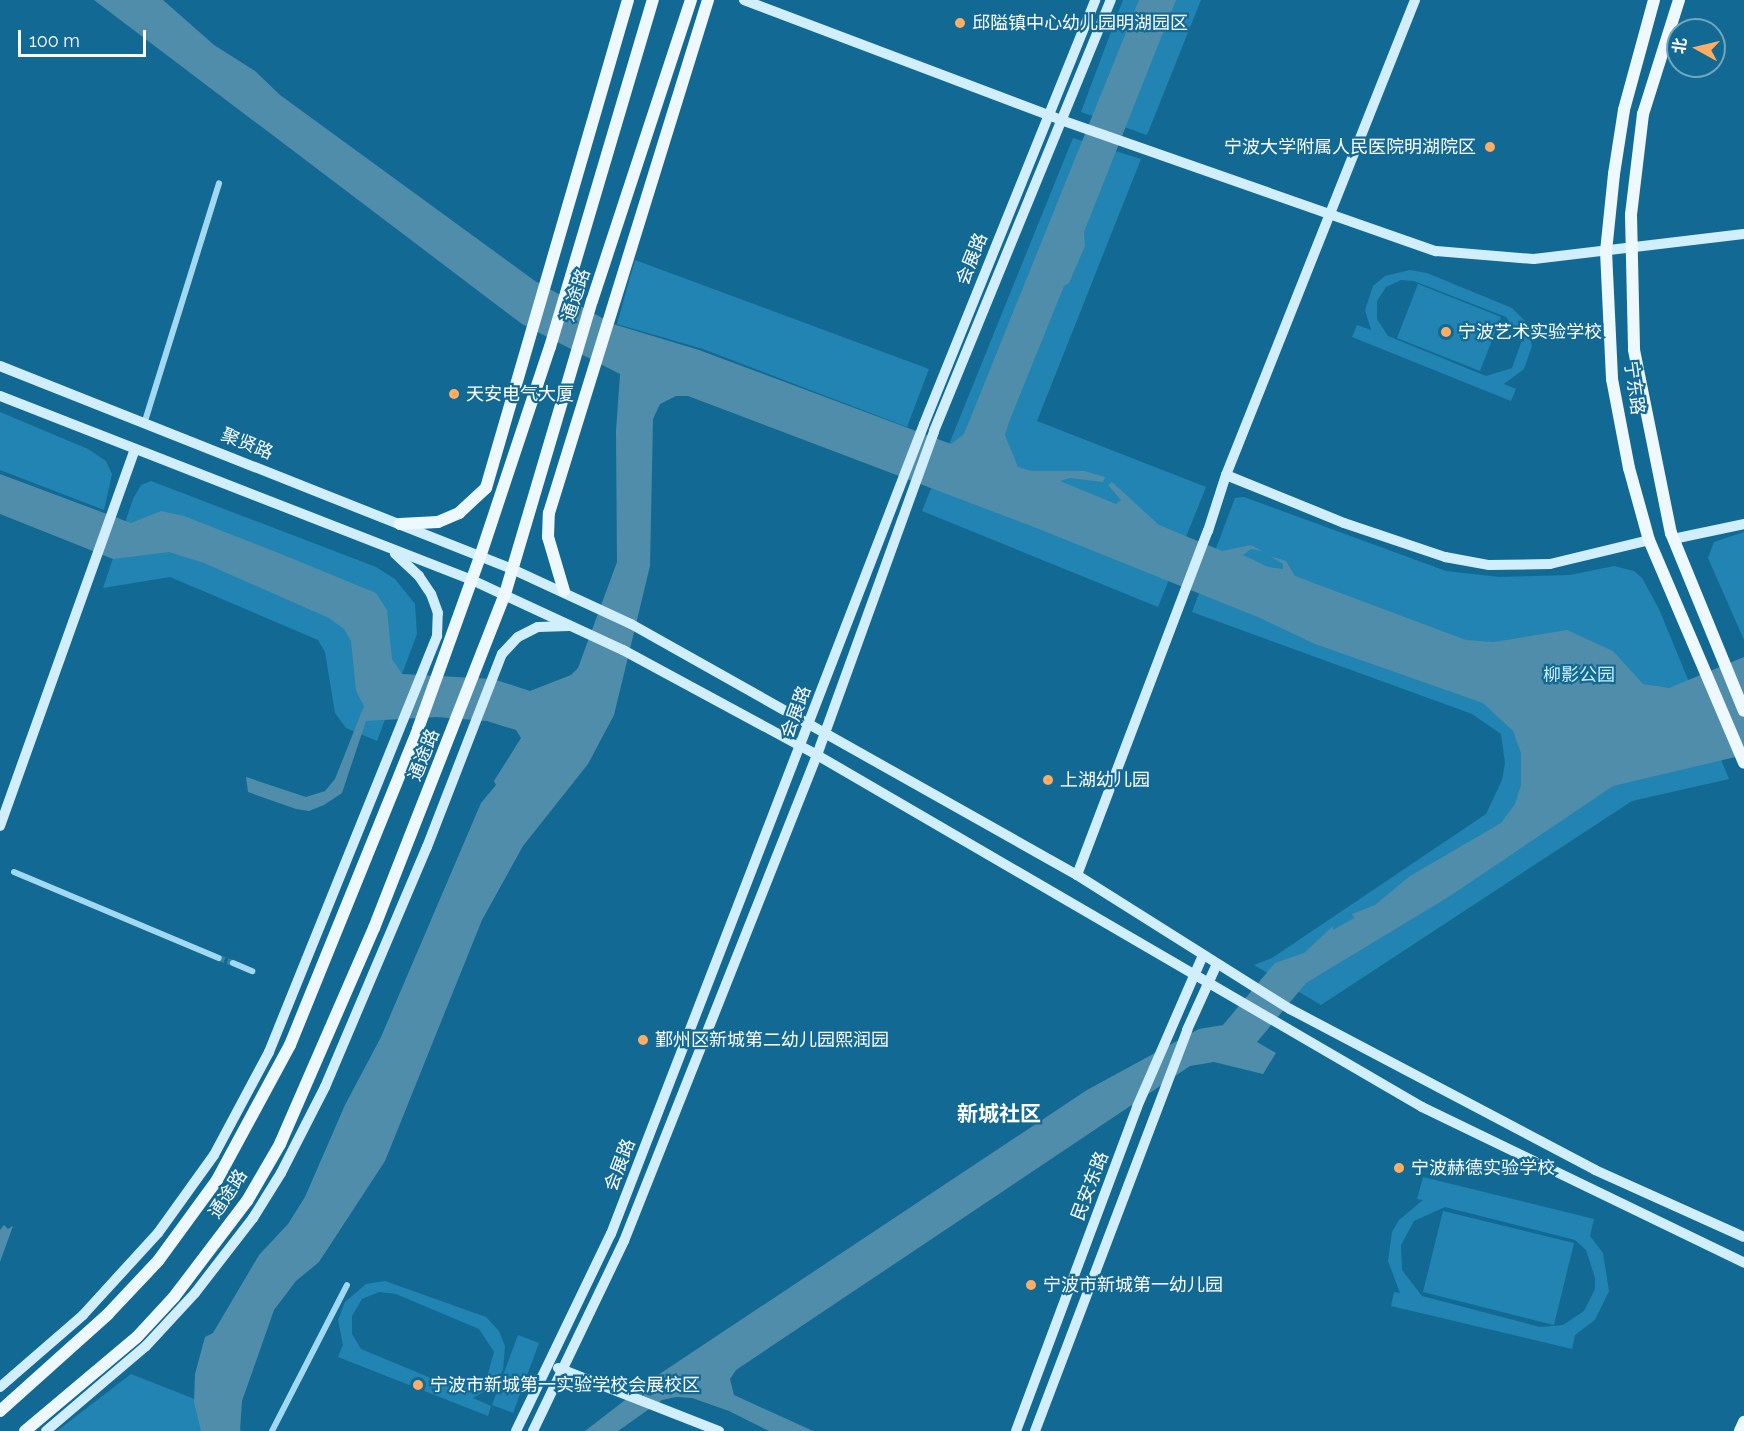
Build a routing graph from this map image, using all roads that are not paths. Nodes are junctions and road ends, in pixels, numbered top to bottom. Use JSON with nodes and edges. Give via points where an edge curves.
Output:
{"nodes":[{"id":1,"x":628,"y":0,"type":"edge"},
{"id":2,"x":653,"y":0,"type":"edge"},
{"id":3,"x":691,"y":0,"type":"edge"},
{"id":4,"x":708,"y":0,"type":"edge"},
{"id":5,"x":744,"y":0,"type":"edge"},
{"id":6,"x":1095,"y":0,"type":"edge"},
{"id":7,"x":1111,"y":0,"type":"edge"},
{"id":8,"x":1415,"y":0,"type":"edge"},
{"id":9,"x":1654,"y":0,"type":"edge"},
{"id":10,"x":1679,"y":0,"type":"edge"},
{"id":11,"x":1048,"y":115,"type":"junction"},
{"id":12,"x":1061,"y":120,"type":"junction"},
{"id":13,"x":219,"y":183,"type":"dead end"},
{"id":14,"x":1330,"y":215,"type":"junction"},
{"id":15,"x":1744,"y":234,"type":"edge"},
{"id":16,"x":1631,"y":248,"type":"junction"},
{"id":17,"x":1606,"y":251,"type":"junction"},
{"id":18,"x":0,"y":366,"type":"edge"},
{"id":19,"x":0,"y":396,"type":"edge"},
{"id":20,"x":145,"y":421,"type":"junction"},
{"id":21,"x":134,"y":451,"type":"junction"},
{"id":22,"x":1226,"y":475,"type":"junction"},
{"id":23,"x":400,"y":524,"type":"junction"},
{"id":24,"x":1744,"y":524,"type":"edge"},
{"id":25,"x":1674,"y":539,"type":"junction"},
{"id":26,"x":1650,"y":540,"type":"junction"},
{"id":27,"x":384,"y":547,"type":"junction"},
{"id":28,"x":480,"y":557,"type":"junction"},
{"id":29,"x":512,"y":569,"type":"junction"},
{"id":30,"x":472,"y":580,"type":"junction"},
{"id":31,"x":564,"y":591,"type":"junction"},
{"id":32,"x":505,"y":594,"type":"junction"},
{"id":33,"x":573,"y":626,"type":"junction"},
{"id":34,"x":1744,"y":711,"type":"edge"},
{"id":35,"x":809,"y":721,"type":"junction"},
{"id":36,"x":823,"y":729,"type":"junction"},
{"id":37,"x":801,"y":747,"type":"junction"},
{"id":38,"x":817,"y":755,"type":"junction"},
{"id":39,"x":1744,"y":763,"type":"edge"},
{"id":40,"x":0,"y":825,"type":"edge"},
{"id":41,"x":14,"y":872,"type":"dead end"},
{"id":42,"x":1077,"y":875,"type":"junction"},
{"id":43,"x":1203,"y":955,"type":"junction"},
{"id":44,"x":219,"y":958,"type":"tunnel mouth"},
{"id":45,"x":233,"y":963,"type":"tunnel mouth"},
{"id":46,"x":1217,"y":964,"type":"junction"},
{"id":47,"x":252,"y":971,"type":"dead end"},
{"id":48,"x":1192,"y":975,"type":"junction"},
{"id":49,"x":1206,"y":984,"type":"junction"},
{"id":50,"x":1744,"y":1237,"type":"edge"},
{"id":51,"x":1744,"y":1263,"type":"edge"},
{"id":52,"x":347,"y":1285,"type":"dead end"},
{"id":53,"x":550,"y":1365,"type":"junction"},
{"id":54,"x":564,"y":1371,"type":"junction"},
{"id":55,"x":0,"y":1387,"type":"edge"},
{"id":56,"x":0,"y":1411,"type":"edge"},
{"id":57,"x":1744,"y":1422,"type":"edge"},
{"id":58,"x":25,"y":1431,"type":"edge"},
{"id":59,"x":46,"y":1431,"type":"edge"},
{"id":60,"x":272,"y":1431,"type":"edge"},
{"id":61,"x":516,"y":1431,"type":"edge"},
{"id":62,"x":533,"y":1431,"type":"edge"},
{"id":63,"x":718,"y":1431,"type":"edge"},
{"id":64,"x":1016,"y":1431,"type":"edge"},
{"id":65,"x":1035,"y":1431,"type":"edge"},
{"id":66,"x":1740,"y":1431,"type":"edge"}],
"edges":[{"from":1,"to":23,"type":"main road","via":[[486,488],[476,500],[449,517]]},
{"from":2,"to":28,"type":"main road","name":"通途路","via":[[550,347]]},
{"from":3,"to":29,"type":"main road","name":"通途路","via":[[592,301]]},
{"from":4,"to":31,"type":"main road","via":[[549,513],[548,537]]},
{"from":5,"to":11,"type":"main road"},
{"from":6,"to":11,"type":"main road","name":"会展路"},
{"from":7,"to":12,"type":"main road","name":"会展路"},
{"from":8,"to":14,"type":"main road"},
{"from":9,"to":17,"type":"main road","name":"宁东路","via":[[1624,110]]},
{"from":10,"to":16,"type":"main road","name":"宁东路","via":[[1643,114]]},
{"from":11,"to":12,"type":"main road"},
{"from":11,"to":35,"type":"main road","name":"会展路"},
{"from":12,"to":14,"type":"main road"},
{"from":12,"to":36,"type":"main road","name":"会展路","via":[[934,431]]},
{"from":13,"to":20,"type":"street"},
{"from":14,"to":17,"type":"main road","via":[[1436,251],[1534,260]]},
{"from":14,"to":22,"type":"main road"},
{"from":15,"to":16,"type":"main road"},
{"from":16,"to":17,"type":"main road"},
{"from":16,"to":25,"type":"main road","name":"宁东路","via":[[1634,350],[1650,442]]},
{"from":17,"to":26,"type":"main road","name":"宁东路","via":[[1612,379],[1629,468]]},
{"from":18,"to":20,"type":"main road","name":"聚贤路"},
{"from":19,"to":21,"type":"main road"},
{"from":20,"to":23,"type":"main road","name":"聚贤路"},
{"from":21,"to":27,"type":"main road"},
{"from":21,"to":40,"type":"main road"},
{"from":22,"to":26,"type":"main road","via":[[1344,523],[1445,556],[1489,565],[1550,564]]},
{"from":22,"to":42,"type":"main road"},
{"from":23,"to":28,"type":"main road","name":"聚贤路"},
{"from":24,"to":25,"type":"main road"},
{"from":25,"to":34,"type":"main road","name":"宁东路"},
{"from":26,"to":39,"type":"main road","name":"宁东路"},
{"from":27,"to":30,"type":"main road"},
{"from":27,"to":55,"type":"main road","via":[[419,576],[438,614],[437,636],[269,1052],[214,1155],[116,1283]]},
{"from":28,"to":29,"type":"main road","name":"聚贤路"},
{"from":28,"to":30,"type":"main road","name":"通途路"},
{"from":29,"to":31,"type":"main road","name":"聚贤路"},
{"from":29,"to":32,"type":"main road","name":"通途路"},
{"from":30,"to":32,"type":"main road"},
{"from":30,"to":56,"type":"main road","name":"通途路","via":[[418,729],[290,1045],[217,1180],[158,1261],[108,1314]]},
{"from":31,"to":35,"type":"main road","name":"聚贤路"},
{"from":32,"to":33,"type":"main road"},
{"from":32,"to":58,"type":"main road","name":"通途路","via":[[374,928],[285,1134],[247,1201],[207,1257],[137,1337]]},
{"from":33,"to":37,"type":"main road"},
{"from":33,"to":59,"type":"main road","via":[[538,627],[518,637],[502,654],[427,847],[325,1087],[253,1218],[195,1293],[146,1346]]},
{"from":35,"to":36,"type":"main road","name":"聚贤路"},
{"from":35,"to":37,"type":"main road","name":"会展路"},
{"from":36,"to":38,"type":"main road","name":"会展路"},
{"from":36,"to":42,"type":"main road","name":"聚贤路"},
{"from":37,"to":38,"type":"main road"},
{"from":37,"to":53,"type":"main road","name":"会展路","via":[[611,1234]]},
{"from":38,"to":48,"type":"main road"},
{"from":38,"to":54,"type":"main road","name":"会展路","via":[[624,1241]]},
{"from":41,"to":44,"type":"street"},
{"from":42,"to":43,"type":"main road","name":"聚贤路"},
{"from":43,"to":46,"type":"main road","name":"聚贤路"},
{"from":43,"to":48,"type":"main road","name":"民安东路"},
{"from":45,"to":47,"type":"street"},
{"from":46,"to":49,"type":"main road","name":"民安东路"},
{"from":46,"to":50,"type":"main road","name":"聚贤路","via":[[1290,1009],[1594,1170]]},
{"from":48,"to":49,"type":"main road"},
{"from":48,"to":64,"type":"main road","name":"民安东路","via":[[1137,1107]]},
{"from":49,"to":51,"type":"main road","via":[[1422,1107]]},
{"from":49,"to":65,"type":"main road","name":"民安东路"},
{"from":52,"to":60,"type":"street"},
{"from":53,"to":54,"type":"main road"},
{"from":53,"to":61,"type":"main road","name":"会展路"},
{"from":54,"to":62,"type":"main road","name":"会展路"},
{"from":54,"to":63,"type":"main road"},
{"from":57,"to":66,"type":"main road"}]}
